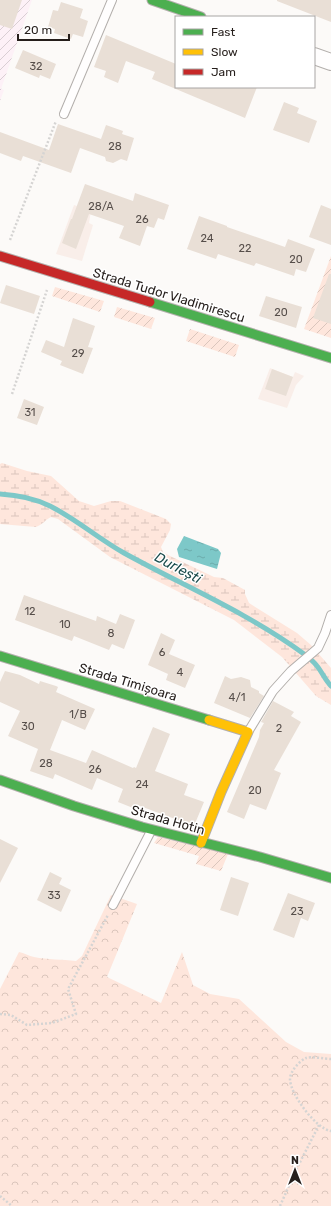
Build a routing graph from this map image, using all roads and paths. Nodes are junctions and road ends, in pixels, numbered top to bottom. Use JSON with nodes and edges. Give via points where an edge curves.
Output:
{"nodes":[{"id":1,"x":112,"y":0,"type":"edge"},
{"id":2,"x":152,"y":0,"type":"edge"},
{"id":3,"x":198,"y":16,"type":"edge"},
{"id":4,"x":315,"y":56,"type":"edge"},
{"id":5,"x":331,"y":62,"type":"edge"},
{"id":6,"x":61,"y":115,"type":"joint"},
{"id":7,"x":9,"y":244,"type":"dead end"},
{"id":8,"x":0,"y":256,"type":"edge"},
{"id":9,"x":53,"y":273,"type":"junction"},
{"id":10,"x":331,"y":358,"type":"edge"},
{"id":11,"x":12,"y":394,"type":"dead end"},
{"id":12,"x":331,"y":615,"type":"edge"},
{"id":13,"x":0,"y":656,"type":"edge"},
{"id":14,"x":248,"y":732,"type":"junction"},
{"id":15,"x":0,"y":780,"type":"edge"},
{"id":16,"x":151,"y":829,"type":"junction"},
{"id":17,"x":201,"y":843,"type":"junction"},
{"id":18,"x":331,"y":878,"type":"edge"},
{"id":19,"x":113,"y":905,"type":"joint"},
{"id":20,"x":0,"y":1014,"type":"edge"},
{"id":21,"x":331,"y":1059,"type":"edge"},
{"id":22,"x":319,"y":1125,"type":"junction"},
{"id":23,"x":331,"y":1131,"type":"edge"},
{"id":24,"x":0,"y":1196,"type":"edge"},
{"id":25,"x":12,"y":1206,"type":"edge"},
{"id":26,"x":280,"y":1206,"type":"edge"}],
"edges":[{"from":1,"to":6,"type":"lane"},
{"from":2,"to":3,"type":"street"},
{"from":4,"to":5,"type":"street"},
{"from":6,"to":7,"type":"path"},
{"from":8,"to":9,"type":"street","name":"Strada Tudor Vladimirescu"},
{"from":9,"to":10,"type":"street","name":"Strada Tudor Vladimirescu"},
{"from":9,"to":11,"type":"path"},
{"from":12,"to":14,"type":"lane","via":[[318,648],[273,691]]},
{"from":13,"to":14,"type":"street","name":"Strada Timișoara"},
{"from":14,"to":17,"type":"street"},
{"from":15,"to":16,"type":"street","name":"Strada Hotin"},
{"from":16,"to":17,"type":"street","name":"Strada Hotin"},
{"from":16,"to":19,"type":"lane"},
{"from":17,"to":18,"type":"street","name":"Strada Hotin"},
{"from":19,"to":20,"type":"path","via":[[68,989],[76,1014],[52,1023],[27,1025],[12,1015]]},
{"from":21,"to":22,"type":"path","via":[[307,1058],[296,1065],[290,1078],[293,1093]]},
{"from":22,"to":23,"type":"path"},
{"from":22,"to":26,"type":"path"},
{"from":24,"to":25,"type":"path"}]}
